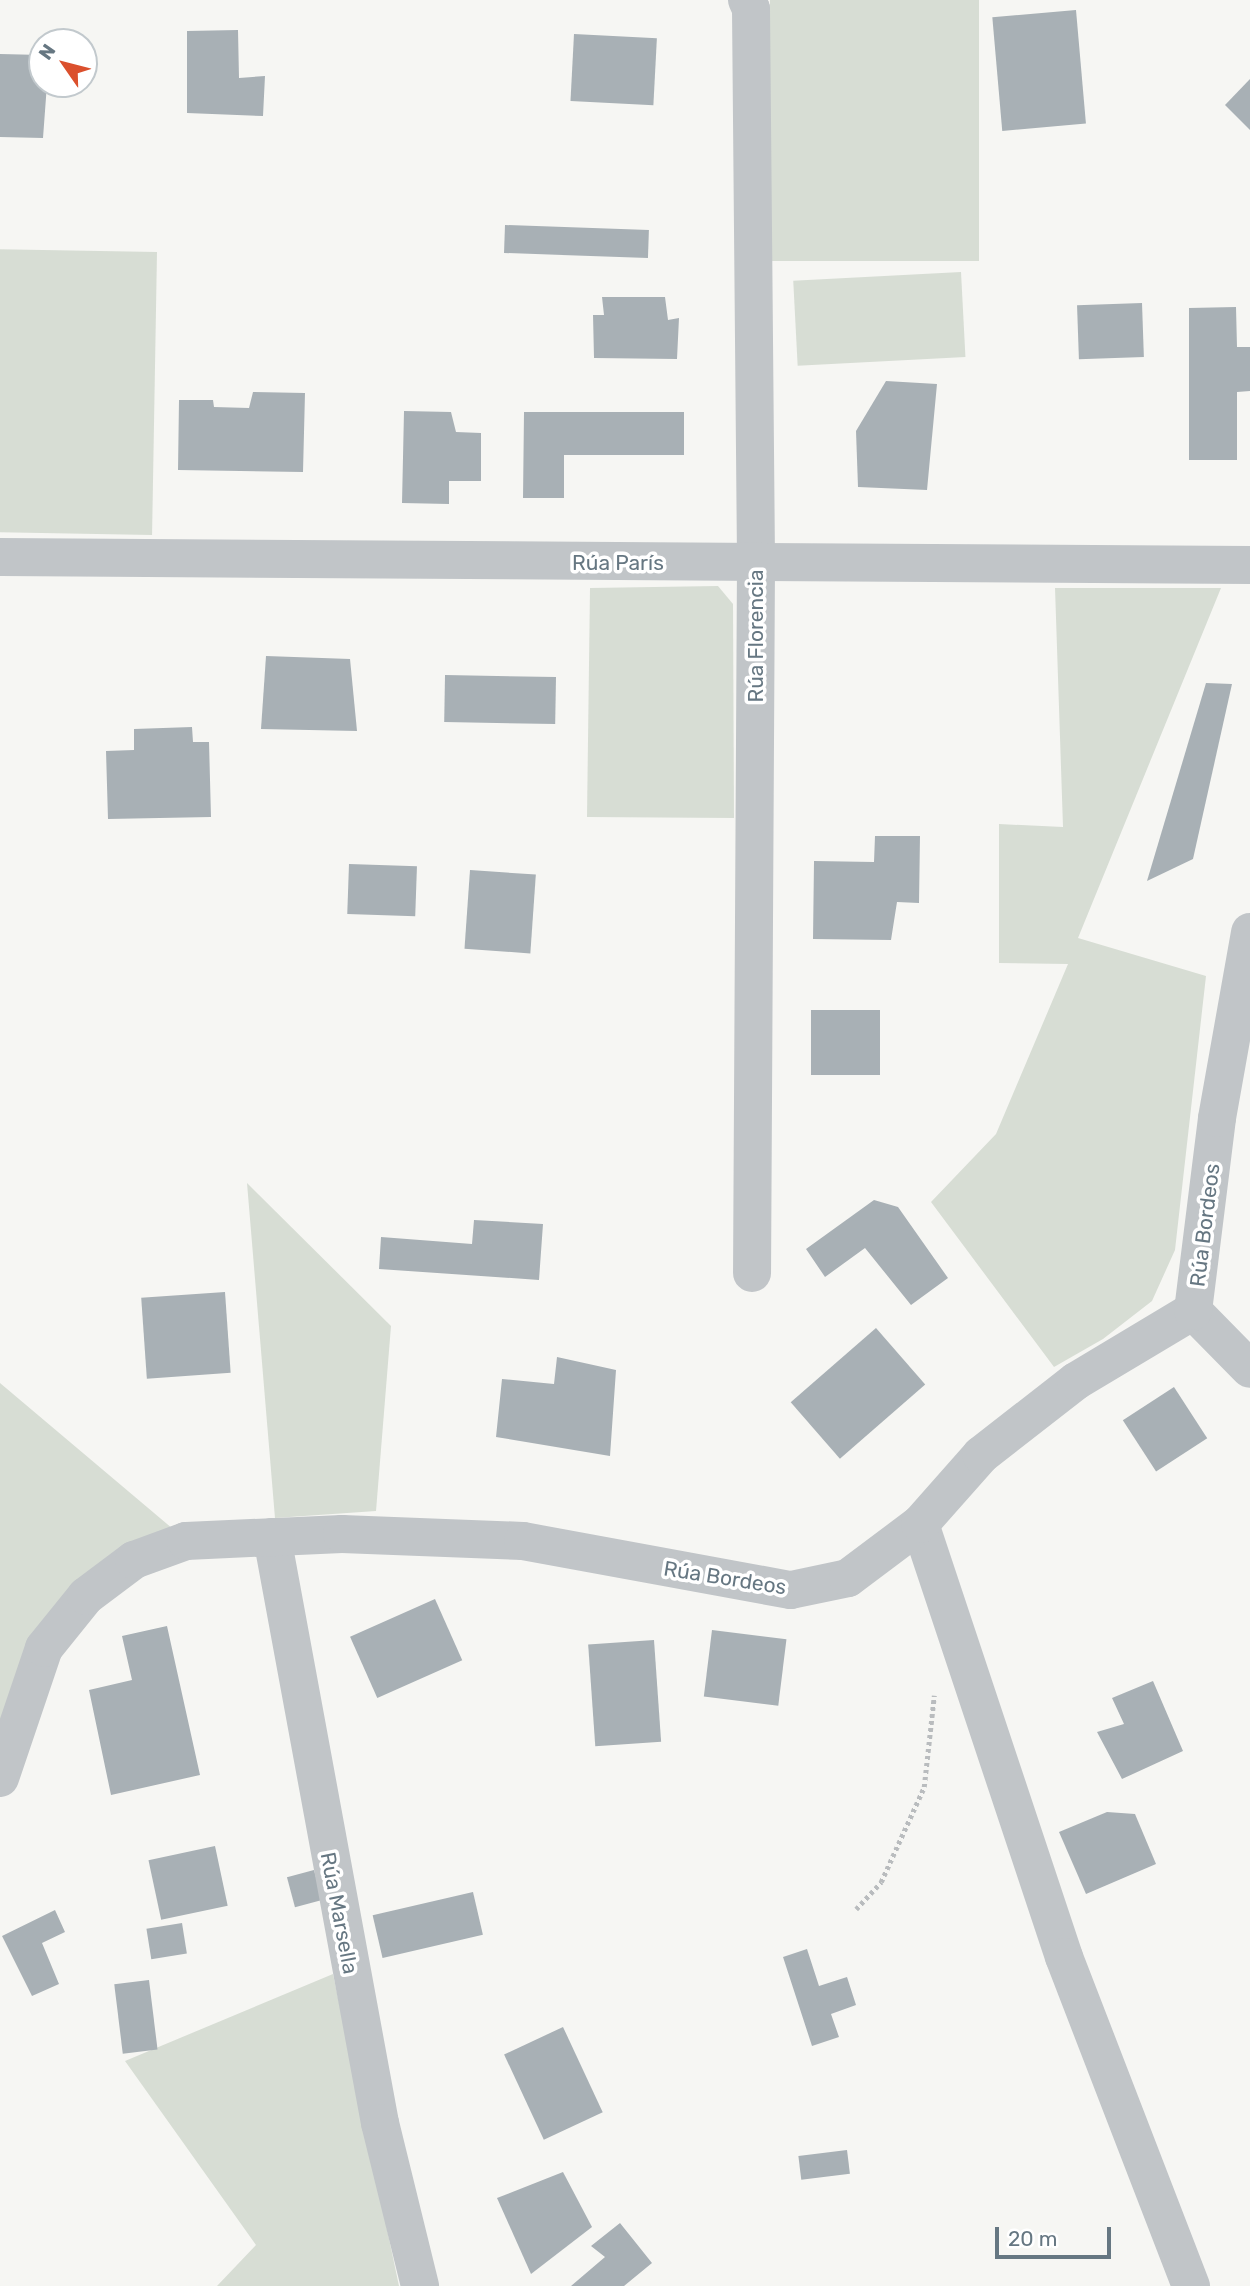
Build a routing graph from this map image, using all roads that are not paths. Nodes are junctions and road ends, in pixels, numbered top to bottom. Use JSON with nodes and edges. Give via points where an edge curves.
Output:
{"nodes":[{"id":1,"x":747,"y":0,"type":"edge"},
{"id":2,"x":0,"y":557,"type":"edge"},
{"id":3,"x":756,"y":563,"type":"junction"},
{"id":4,"x":1246,"y":568,"type":"edge"},
{"id":5,"x":1250,"y":932,"type":"edge"},
{"id":6,"x":752,"y":1273,"type":"dead end"},
{"id":7,"x":1193,"y":1311,"type":"junction"},
{"id":8,"x":1250,"y":1369,"type":"edge"},
{"id":9,"x":920,"y":1524,"type":"junction"},
{"id":10,"x":272,"y":1537,"type":"junction"},
{"id":11,"x":0,"y":1778,"type":"edge"},
{"id":12,"x":420,"y":2286,"type":"edge"},
{"id":13,"x":1191,"y":2286,"type":"edge"}],
"edges":[{"from":1,"to":3,"type":"street","name":"Rúa Florencia","via":[[751,9]]},
{"from":2,"to":3,"type":"street","name":"Rúa París"},
{"from":3,"to":4,"type":"street","name":"Rúa París"},
{"from":3,"to":6,"type":"street","name":"Rúa Florencia"},
{"from":5,"to":7,"type":"street","name":"Rúa Bordeos","via":[[1217,1118]]},
{"from":7,"to":8,"type":"street"},
{"from":7,"to":9,"type":"street","name":"Rúa Bordeos","via":[[1076,1381],[992,1447]]},
{"from":9,"to":10,"type":"street","name":"Rúa Bordeos","via":[[848,1578],[791,1590],[523,1541],[342,1534]]},
{"from":9,"to":13,"type":"street","via":[[1064,1957]]},
{"from":10,"to":11,"type":"street","name":"Rúa Bordeos","via":[[186,1541],[134,1560],[86,1596],[44,1648]]},
{"from":10,"to":12,"type":"street","name":"Rúa Marsella","via":[[380,2123]]}]}
